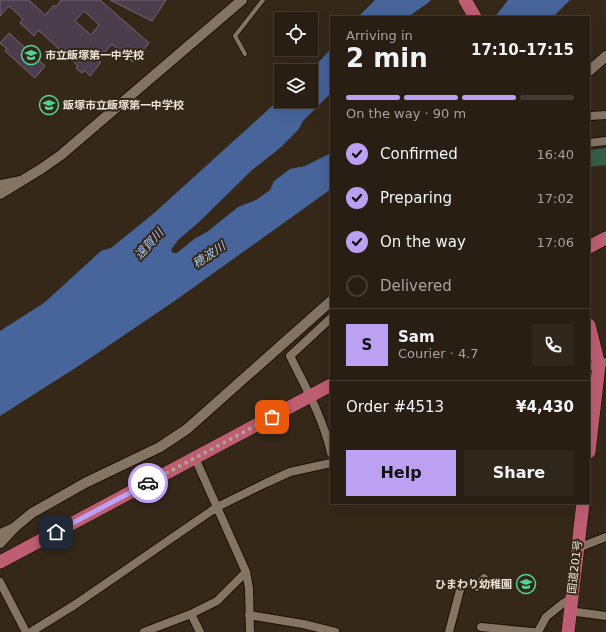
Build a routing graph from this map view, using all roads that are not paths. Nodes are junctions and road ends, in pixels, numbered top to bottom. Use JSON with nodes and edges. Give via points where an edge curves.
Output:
{"nodes":[{"id":1,"x":242,"y":0,"type":"edge"},
{"id":2,"x":263,"y":0,"type":"edge"},
{"id":3,"x":464,"y":0,"type":"edge"},
{"id":4,"x":474,"y":16,"type":"edge"},
{"id":5,"x":245,"y":54,"type":"dead end"},
{"id":6,"x":606,"y":56,"type":"edge"},
{"id":7,"x":590,"y":70,"type":"edge"},
{"id":8,"x":606,"y":115,"type":"edge"},
{"id":9,"x":590,"y":116,"type":"dead end"},
{"id":10,"x":606,"y":141,"type":"edge"},
{"id":11,"x":590,"y":143,"type":"edge"},
{"id":12,"x":26,"y":179,"type":"junction"},
{"id":13,"x":0,"y":184,"type":"edge"},
{"id":14,"x":0,"y":194,"type":"edge"},
{"id":15,"x":606,"y":238,"type":"edge"},
{"id":16,"x":590,"y":246,"type":"edge"},
{"id":17,"x":330,"y":302,"type":"edge"},
{"id":18,"x":330,"y":319,"type":"edge"},
{"id":19,"x":590,"y":329,"type":"edge"},
{"id":20,"x":598,"y":365,"type":"edge"},
{"id":21,"x":330,"y":386,"type":"edge"},
{"id":22,"x":311,"y":396,"type":"junction"},
{"id":23,"x":590,"y":442,"type":"edge"},
{"id":24,"x":330,"y":449,"type":"edge"},
{"id":25,"x":195,"y":458,"type":"junction"},
{"id":26,"x":330,"y":463,"type":"edge"},
{"id":27,"x":583,"y":504,"type":"edge"},
{"id":28,"x":217,"y":507,"type":"junction"},
{"id":29,"x":14,"y":527,"type":"junction"},
{"id":30,"x":0,"y":533,"type":"edge"},
{"id":31,"x":606,"y":537,"type":"edge"},
{"id":32,"x":0,"y":543,"type":"edge"},
{"id":33,"x":578,"y":547,"type":"junction"},
{"id":34,"x":0,"y":562,"type":"edge"},
{"id":35,"x":246,"y":572,"type":"junction"},
{"id":36,"x":484,"y":578,"type":"dead end"},
{"id":37,"x":0,"y":582,"type":"edge"},
{"id":38,"x":570,"y":605,"type":"junction"},
{"id":39,"x":191,"y":614,"type":"junction"},
{"id":40,"x":249,"y":615,"type":"junction"},
{"id":41,"x":606,"y":616,"type":"edge"},
{"id":42,"x":481,"y":627,"type":"dead end"},
{"id":43,"x":26,"y":632,"type":"edge"},
{"id":44,"x":31,"y":632,"type":"edge"},
{"id":45,"x":144,"y":632,"type":"edge"},
{"id":46,"x":200,"y":632,"type":"edge"},
{"id":47,"x":250,"y":632,"type":"edge"},
{"id":48,"x":335,"y":632,"type":"edge"},
{"id":49,"x":449,"y":632,"type":"edge"},
{"id":50,"x":517,"y":632,"type":"edge"},
{"id":51,"x":532,"y":632,"type":"edge"},
{"id":52,"x":535,"y":632,"type":"edge"},
{"id":53,"x":568,"y":632,"type":"edge"}],
"edges":[{"from":1,"to":12,"type":"street","via":[[87,134]]},
{"from":2,"to":5,"type":"lane","via":[[235,36]]},
{"from":3,"to":4,"type":"highway"},
{"from":6,"to":7,"type":"street"},
{"from":8,"to":9,"type":"street"},
{"from":10,"to":11,"type":"street"},
{"from":12,"to":13,"type":"street"},
{"from":12,"to":14,"type":"street"},
{"from":15,"to":16,"type":"highway"},
{"from":17,"to":29,"type":"street","via":[[187,429],[160,447],[56,499]]},
{"from":18,"to":22,"type":"street","via":[[290,356]]},
{"from":19,"to":20,"type":"highway"},
{"from":20,"to":23,"type":"highway"},
{"from":21,"to":22,"type":"highway"},
{"from":22,"to":24,"type":"street","via":[[324,426]]},
{"from":22,"to":25,"type":"highway"},
{"from":25,"to":28,"type":"street"},
{"from":25,"to":34,"type":"highway"},
{"from":26,"to":28,"type":"street","via":[[290,472]]},
{"from":27,"to":33,"type":"highway","name":"国道201号"},
{"from":28,"to":35,"type":"street"},
{"from":28,"to":44,"type":"street"},
{"from":29,"to":30,"type":"street"},
{"from":29,"to":32,"type":"street"},
{"from":31,"to":33,"type":"street"},
{"from":33,"to":38,"type":"highway","name":"国道201号"},
{"from":35,"to":39,"type":"street","via":[[217,601]]},
{"from":35,"to":40,"type":"street"},
{"from":36,"to":49,"type":"street","via":[[477,587],[466,583],[462,586]]},
{"from":37,"to":43,"type":"street"},
{"from":38,"to":41,"type":"street"},
{"from":38,"to":52,"type":"street","via":[[562,604],[546,617],[539,630]]},
{"from":38,"to":53,"type":"highway","name":"国道201号"},
{"from":39,"to":45,"type":"street"},
{"from":39,"to":46,"type":"street"},
{"from":40,"to":47,"type":"street"},
{"from":40,"to":48,"type":"street"},
{"from":42,"to":50,"type":"street"},
{"from":50,"to":51,"type":"street"}]}
